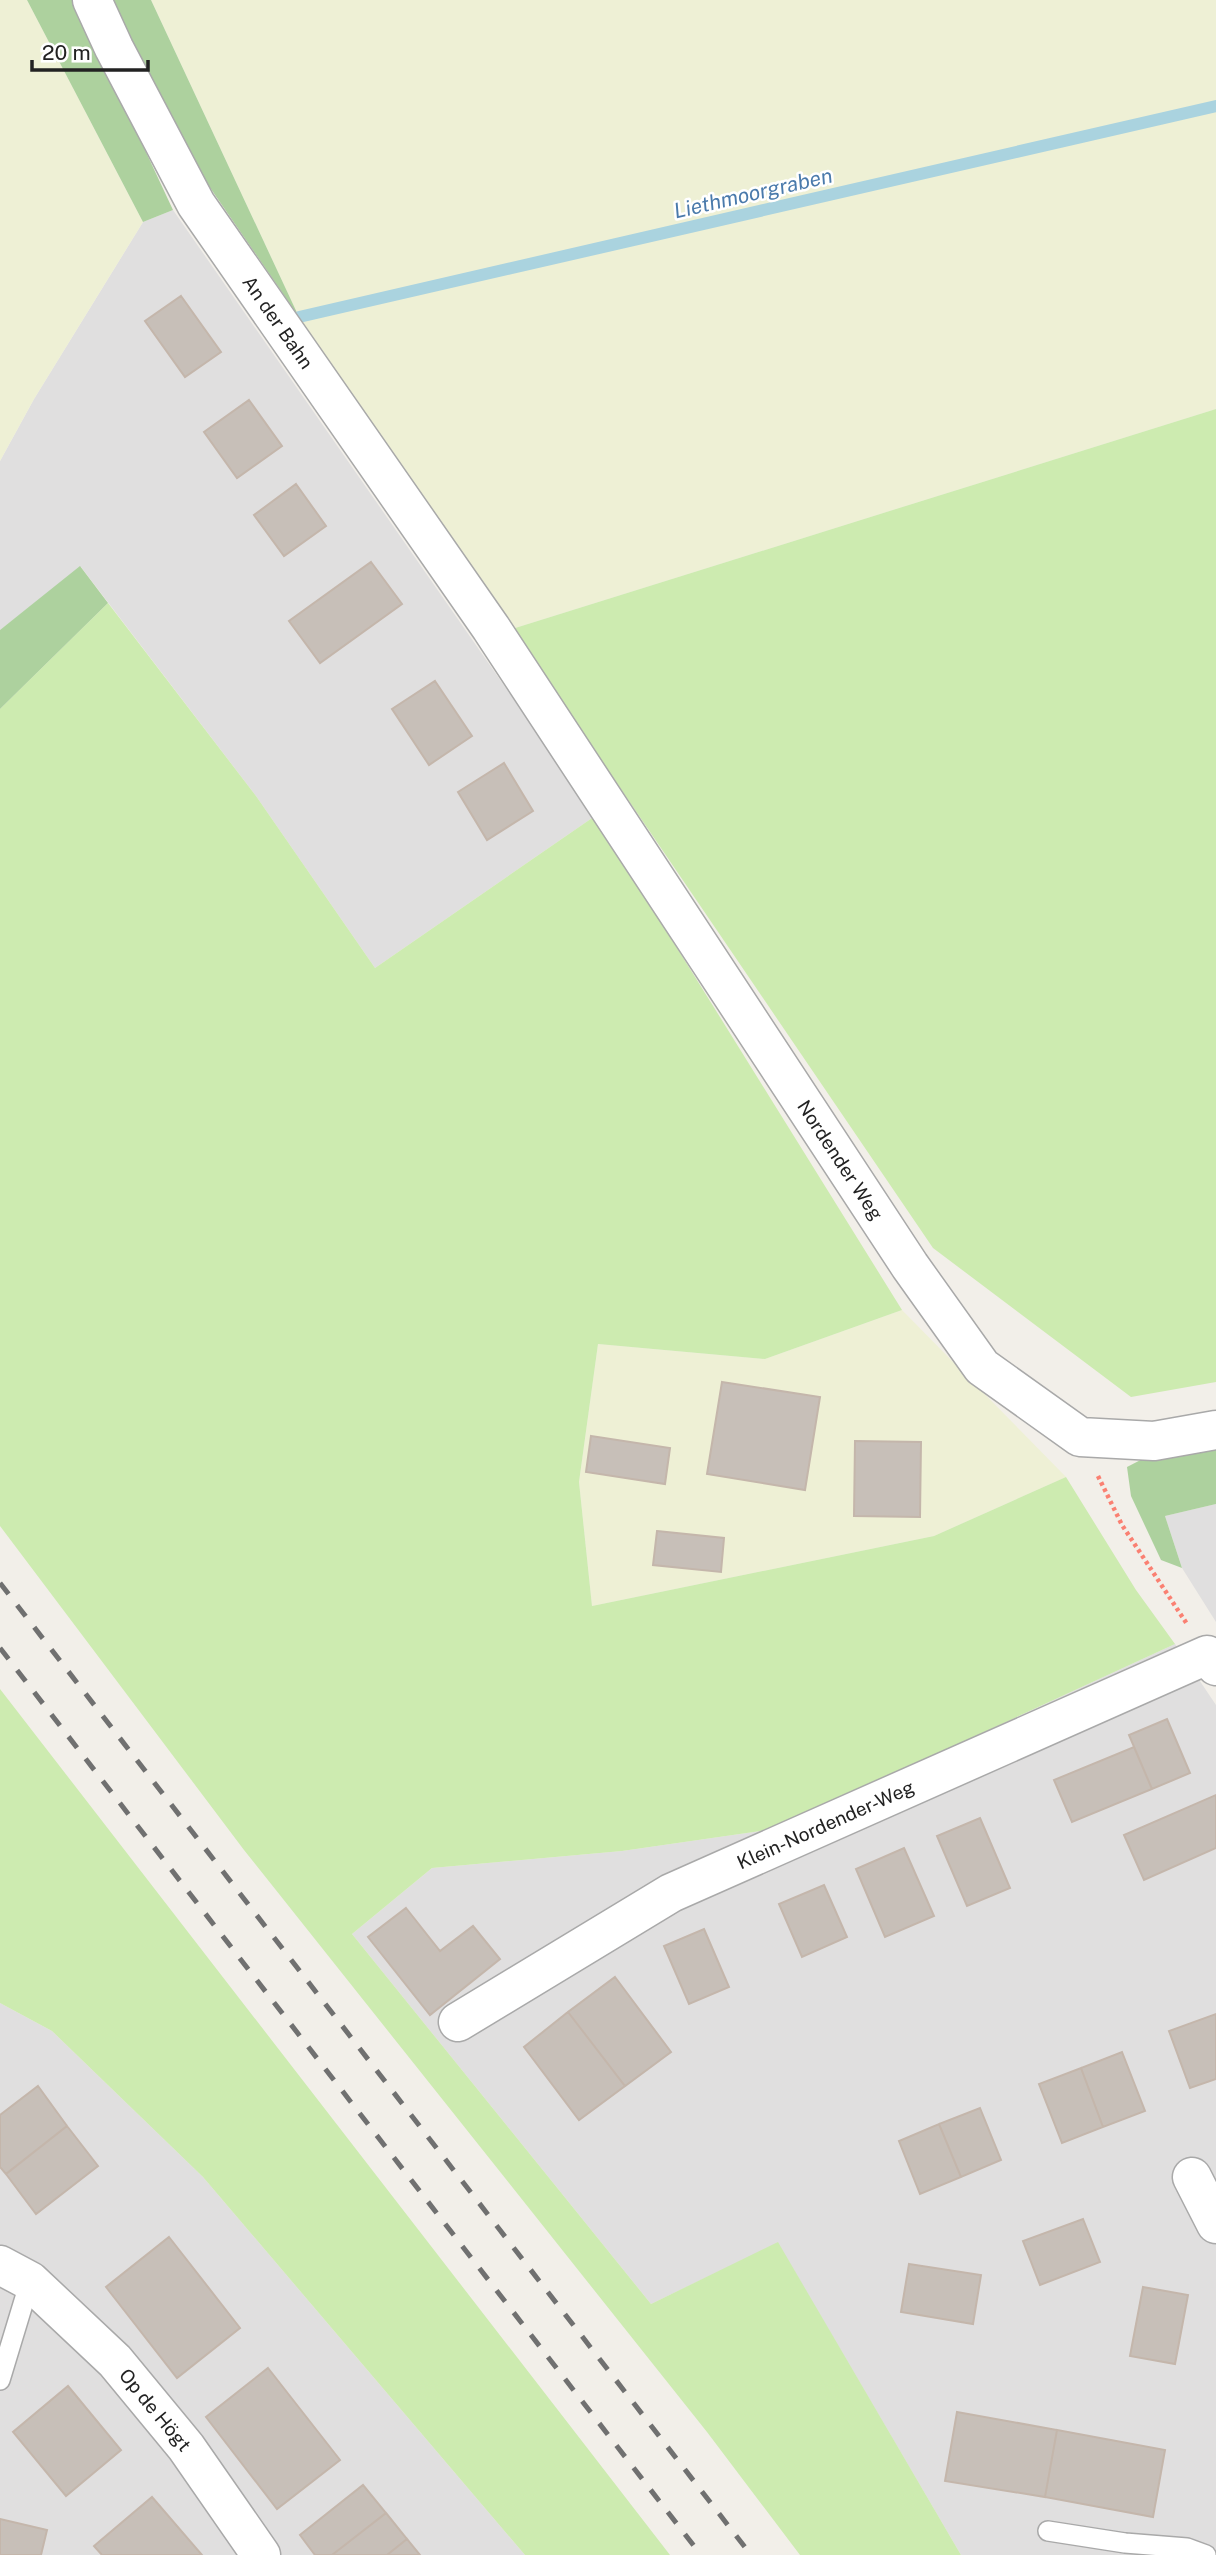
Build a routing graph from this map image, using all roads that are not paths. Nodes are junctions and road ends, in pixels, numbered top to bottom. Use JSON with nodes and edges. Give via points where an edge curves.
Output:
{"nodes":[{"id":1,"x":92,"y":0,"type":"edge"},
{"id":2,"x":491,"y":628,"type":"joint"},
{"id":3,"x":1216,"y":1430,"type":"edge"},
{"id":4,"x":1212,"y":1660,"type":"edge"},
{"id":5,"x":458,"y":2022,"type":"dead end"},
{"id":6,"x":1192,"y":2177,"type":"dead end"},
{"id":7,"x":1216,"y":2224,"type":"edge"},
{"id":8,"x":15,"y":2273,"type":"edge"},
{"id":9,"x":0,"y":2381,"type":"edge"},
{"id":10,"x":1048,"y":2531,"type":"dead end"},
{"id":11,"x":261,"y":2555,"type":"edge"},
{"id":12,"x":1206,"y":2555,"type":"edge"}],
"edges":[{"from":1,"to":2,"type":"street","name":"An der Bahn","via":[[196,204]]},
{"from":2,"to":3,"type":"street","name":"Nordender Weg","via":[[910,1266],[982,1367],[1080,1437],[1154,1441]]},
{"from":4,"to":5,"type":"street","name":"Klein-Nordender-Weg","via":[[671,1893]]},
{"from":6,"to":7,"type":"street"},
{"from":8,"to":9,"type":"lane","name":"Op de Högt"},
{"from":8,"to":11,"type":"street","name":"Op de Högt","via":[[115,2361],[186,2447]]},
{"from":10,"to":12,"type":"lane","via":[[1187,2548]]}]}
